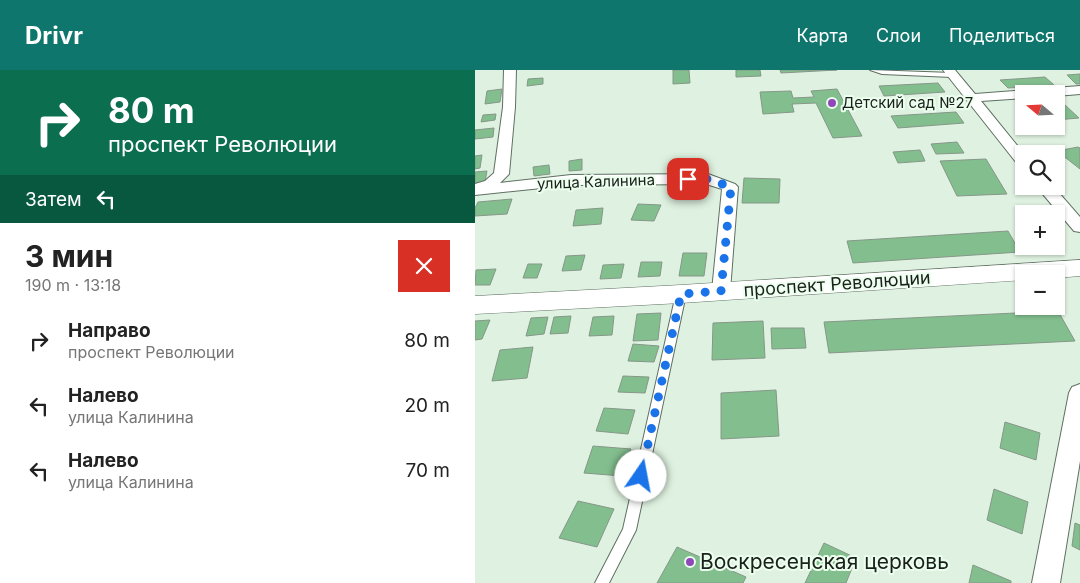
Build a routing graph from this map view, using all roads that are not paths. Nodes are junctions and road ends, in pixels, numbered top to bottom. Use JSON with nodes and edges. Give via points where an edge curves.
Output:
{"nodes":[{"id":1,"x":510,"y":70,"type":"edge"},
{"id":2,"x":873,"y":70,"type":"edge"},
{"id":3,"x":951,"y":72,"type":"edge"},
{"id":4,"x":1080,"y":90,"type":"edge"},
{"id":5,"x":1065,"y":91,"type":"edge"},
{"id":6,"x":1015,"y":95,"type":"edge"},
{"id":7,"x":971,"y":98,"type":"junction"},
{"id":8,"x":1015,"y":152,"type":"edge"},
{"id":9,"x":475,"y":190,"type":"edge"},
{"id":10,"x":1052,"y":195,"type":"edge"},
{"id":11,"x":1080,"y":227,"type":"edge"},
{"id":12,"x":1080,"y":268,"type":"edge"},
{"id":13,"x":721,"y":291,"type":"junction"},
{"id":14,"x":681,"y":294,"type":"junction"},
{"id":15,"x":475,"y":305,"type":"edge"},
{"id":16,"x":1080,"y":394,"type":"edge"},
{"id":17,"x":602,"y":583,"type":"edge"},
{"id":18,"x":1046,"y":583,"type":"edge"}],
"edges":[{"from":1,"to":9,"type":"street","name":"улица Калинина","via":[[501,174],[490,184]]},
{"from":2,"to":3,"type":"lane"},
{"from":3,"to":7,"type":"street"},
{"from":4,"to":5,"type":"street"},
{"from":6,"to":7,"type":"street"},
{"from":7,"to":8,"type":"street"},
{"from":9,"to":13,"type":"street","name":"улица Калинина","via":[[571,180],[708,179],[731,187]]},
{"from":10,"to":11,"type":"street"},
{"from":12,"to":13,"type":"street","name":"проспект Революции"},
{"from":13,"to":14,"type":"street","name":"проспект Революции"},
{"from":14,"to":15,"type":"street","name":"проспект Революции"},
{"from":14,"to":17,"type":"lane","via":[[629,530]]},
{"from":16,"to":18,"type":"street"}]}
